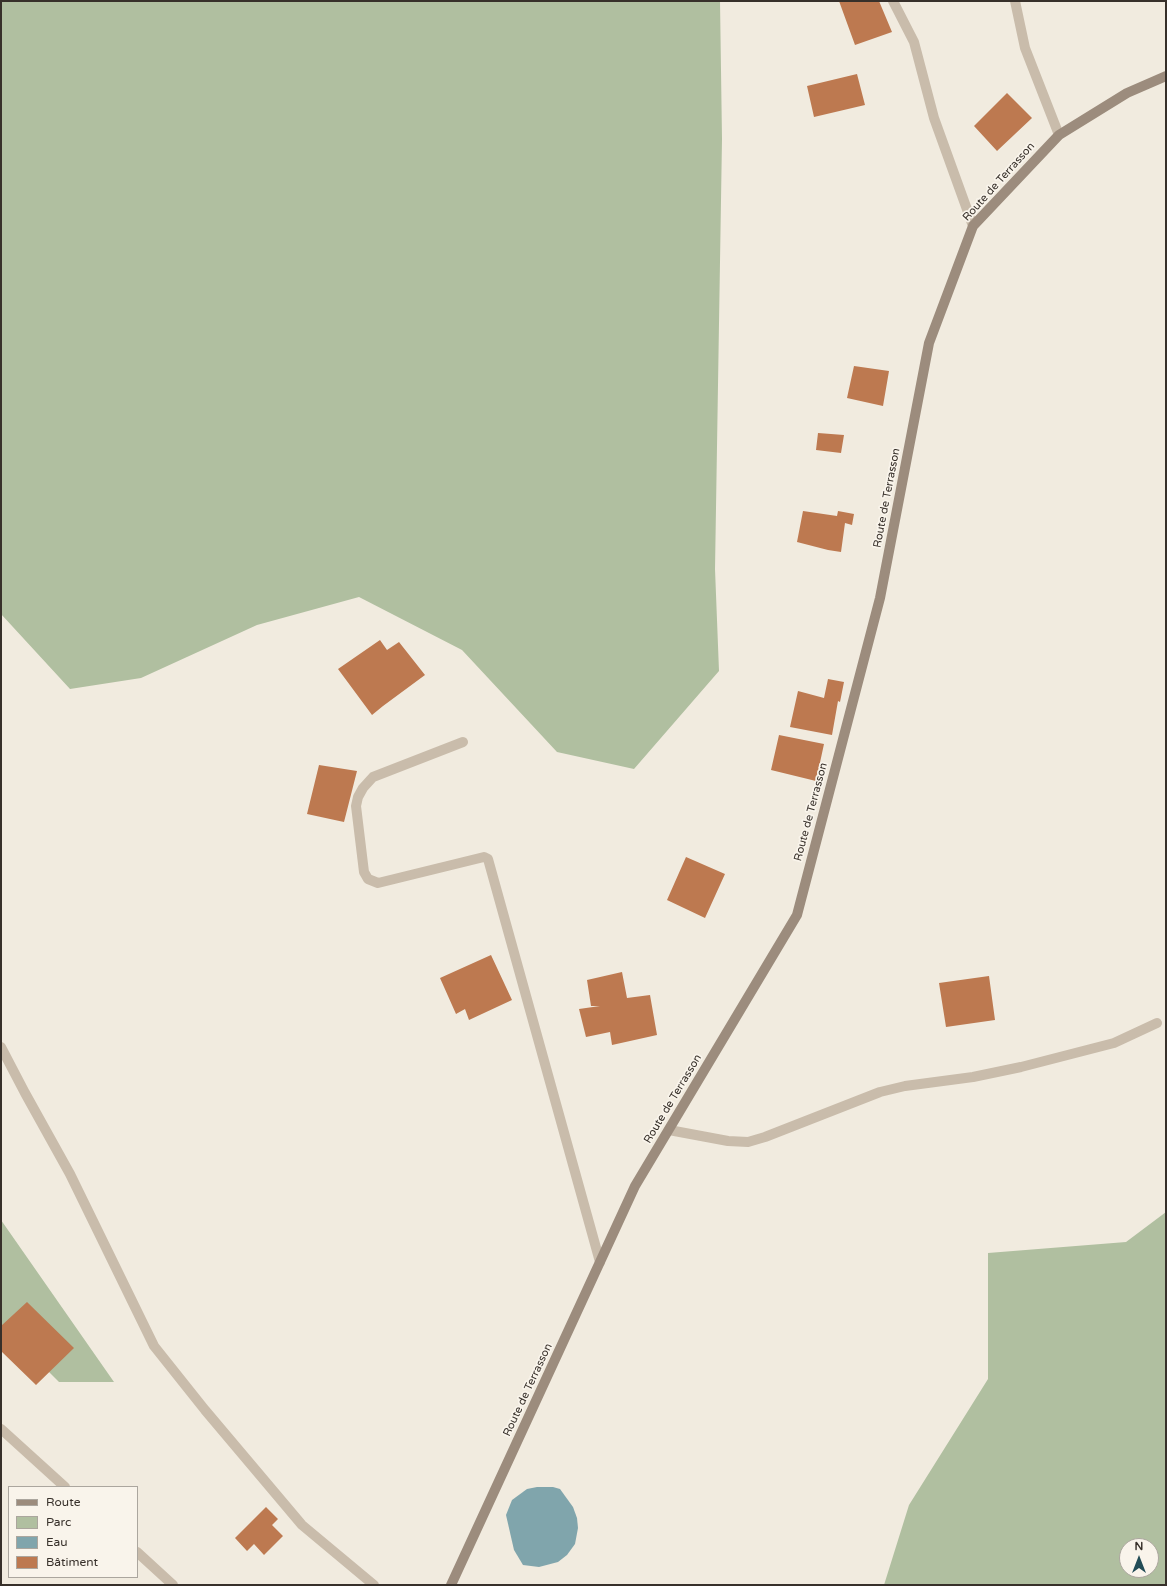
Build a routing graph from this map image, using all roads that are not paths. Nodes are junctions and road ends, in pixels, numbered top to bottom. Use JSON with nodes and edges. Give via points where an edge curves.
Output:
{"nodes":[{"id":1,"x":893,"y":1,"type":"edge"},
{"id":2,"x":1015,"y":1,"type":"edge"},
{"id":3,"x":1166,"y":76,"type":"edge"},
{"id":4,"x":1059,"y":135,"type":"junction"},
{"id":5,"x":973,"y":226,"type":"junction"},
{"id":6,"x":463,"y":742,"type":"dead end"},
{"id":7,"x":1157,"y":1023,"type":"dead end"},
{"id":8,"x":1,"y":1047,"type":"edge"},
{"id":9,"x":669,"y":1130,"type":"junction"},
{"id":10,"x":600,"y":1262,"type":"junction"},
{"id":11,"x":1,"y":1429,"type":"edge"},
{"id":12,"x":64,"y":1486,"type":"edge"},
{"id":13,"x":138,"y":1553,"type":"edge"},
{"id":14,"x":173,"y":1585,"type":"edge"},
{"id":15,"x":374,"y":1585,"type":"edge"},
{"id":16,"x":451,"y":1585,"type":"edge"}],
"edges":[{"from":1,"to":5,"type":"street","via":[[914,42],[934,118]]},
{"from":2,"to":4,"type":"street","via":[[1025,48]]},
{"from":3,"to":4,"type":"street","name":"Route de Terrasson","via":[[1127,93]]},
{"from":4,"to":5,"type":"street","name":"Route de Terrasson"},
{"from":5,"to":9,"type":"street","name":"Route de Terrasson","via":[[928,343],[880,598],[797,915]]},
{"from":6,"to":10,"type":"street","via":[[373,777],[363,788],[356,806],[364,872],[368,879],[378,883],[484,857],[488,859]]},
{"from":7,"to":9,"type":"street","via":[[1114,1043],[1021,1067],[880,1092],[748,1142],[728,1141]]},
{"from":8,"to":15,"type":"street","via":[[70,1174],[154,1346],[302,1525]]},
{"from":9,"to":10,"type":"street","name":"Route de Terrasson","via":[[635,1186]]},
{"from":10,"to":16,"type":"street","name":"Route de Terrasson"},
{"from":11,"to":12,"type":"street"},
{"from":13,"to":14,"type":"street"}]}
